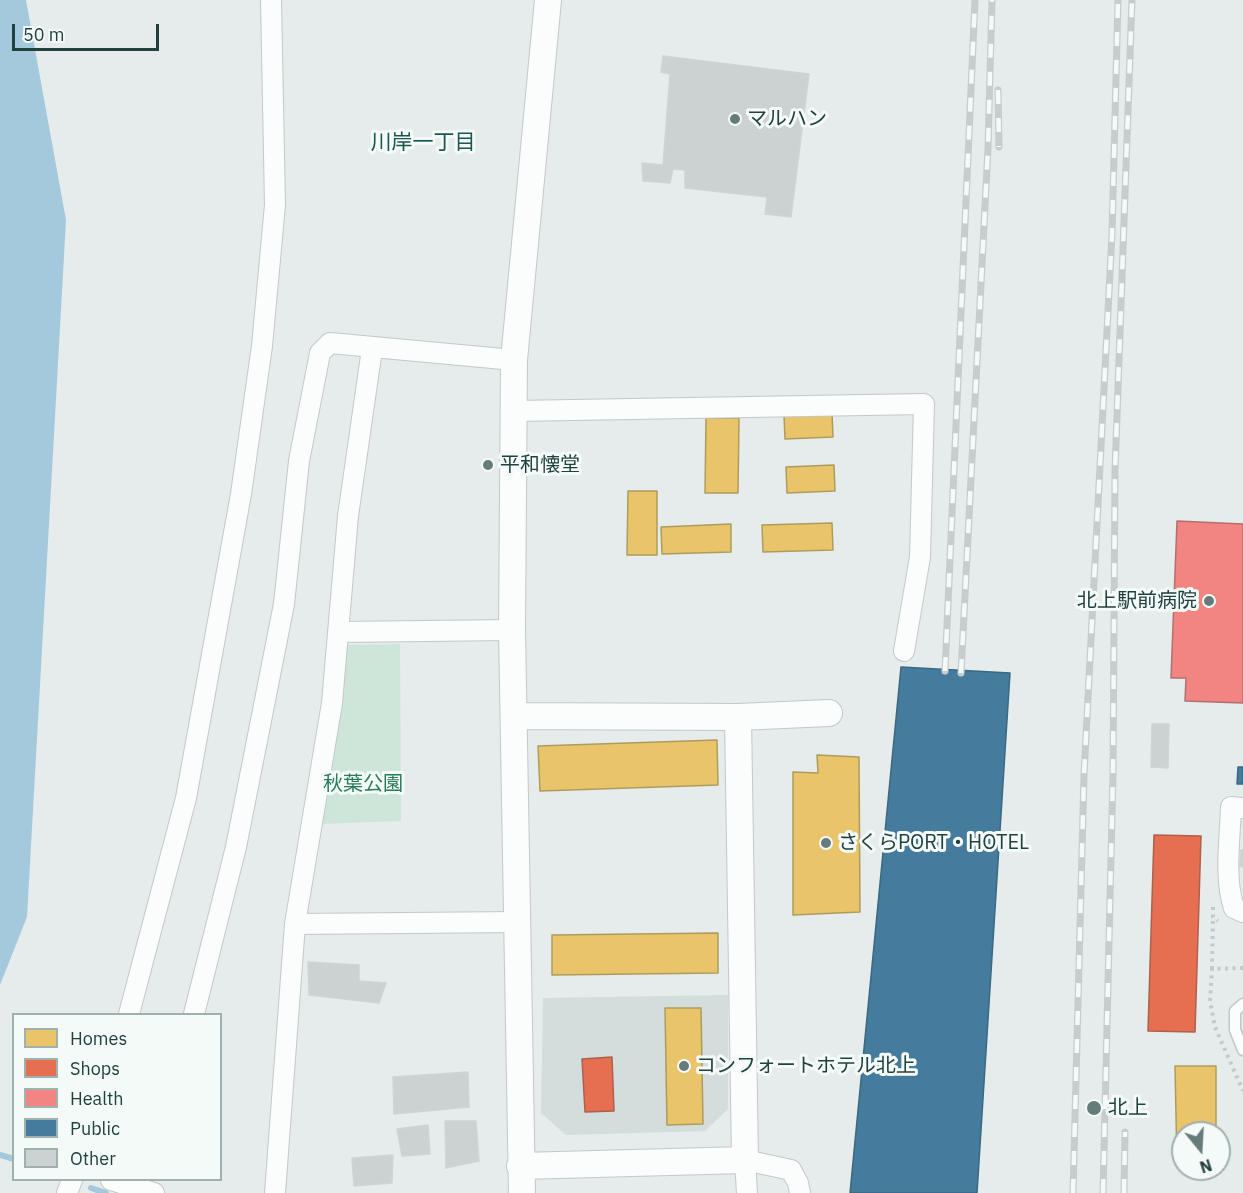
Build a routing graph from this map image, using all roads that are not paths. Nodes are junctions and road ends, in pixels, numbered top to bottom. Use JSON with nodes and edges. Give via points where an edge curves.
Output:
{"nodes":[{"id":1,"x":271,"y":0,"type":"edge"},
{"id":2,"x":548,"y":0,"type":"edge"},
{"id":3,"x":372,"y":349,"type":"junction"},
{"id":4,"x":514,"y":360,"type":"junction"},
{"id":5,"x":514,"y":411,"type":"junction"},
{"id":6,"x":512,"y":630,"type":"junction"},
{"id":7,"x":338,"y":632,"type":"junction"},
{"id":8,"x":904,"y":651,"type":"dead end"},
{"id":9,"x":829,"y":713,"type":"dead end"},
{"id":10,"x":515,"y":716,"type":"junction"},
{"id":11,"x":738,"y":717,"type":"junction"},
{"id":12,"x":1243,"y":808,"type":"edge"},
{"id":13,"x":1243,"y":912,"type":"edge"},
{"id":14,"x":518,"y":922,"type":"junction"},
{"id":15,"x":295,"y":924,"type":"junction"},
{"id":16,"x":1243,"y":1004,"type":"edge"},
{"id":17,"x":129,"y":1013,"type":"edge"},
{"id":18,"x":194,"y":1013,"type":"edge"},
{"id":19,"x":1243,"y":1050,"type":"edge"},
{"id":20,"x":745,"y":1160,"type":"junction"},
{"id":21,"x":520,"y":1166,"type":"junction"},
{"id":22,"x":120,"y":1181,"type":"edge"},
{"id":23,"x":152,"y":1188,"type":"edge"},
{"id":24,"x":275,"y":1193,"type":"edge"},
{"id":25,"x":522,"y":1193,"type":"edge"},
{"id":26,"x":747,"y":1193,"type":"edge"},
{"id":27,"x":800,"y":1193,"type":"edge"}],
"edges":[{"from":1,"to":17,"type":"street","via":[[275,205],[262,346],[186,798]]},
{"from":2,"to":4,"type":"street"},
{"from":3,"to":4,"type":"street"},
{"from":3,"to":7,"type":"street","via":[[348,516]]},
{"from":3,"to":18,"type":"street","via":[[330,343],[320,353],[299,461],[284,604],[236,848]]},
{"from":4,"to":5,"type":"street"},
{"from":5,"to":6,"type":"street"},
{"from":5,"to":8,"type":"street","via":[[924,404],[920,557]]},
{"from":6,"to":7,"type":"street"},
{"from":6,"to":10,"type":"street"},
{"from":7,"to":15,"type":"street","via":[[332,703]]},
{"from":9,"to":11,"type":"street"},
{"from":10,"to":11,"type":"street"},
{"from":10,"to":14,"type":"street"},
{"from":11,"to":20,"type":"street"},
{"from":12,"to":13,"type":"street","via":[[1231,807],[1230,896],[1234,908]]},
{"from":14,"to":15,"type":"street"},
{"from":14,"to":21,"type":"street"},
{"from":15,"to":24,"type":"street"},
{"from":16,"to":19,"type":"lane","via":[[1234,1011],[1235,1030]]},
{"from":20,"to":21,"type":"street"},
{"from":20,"to":26,"type":"street"},
{"from":20,"to":27,"type":"street","via":[[790,1170]]},
{"from":21,"to":25,"type":"street"},
{"from":22,"to":23,"type":"street"}]}
